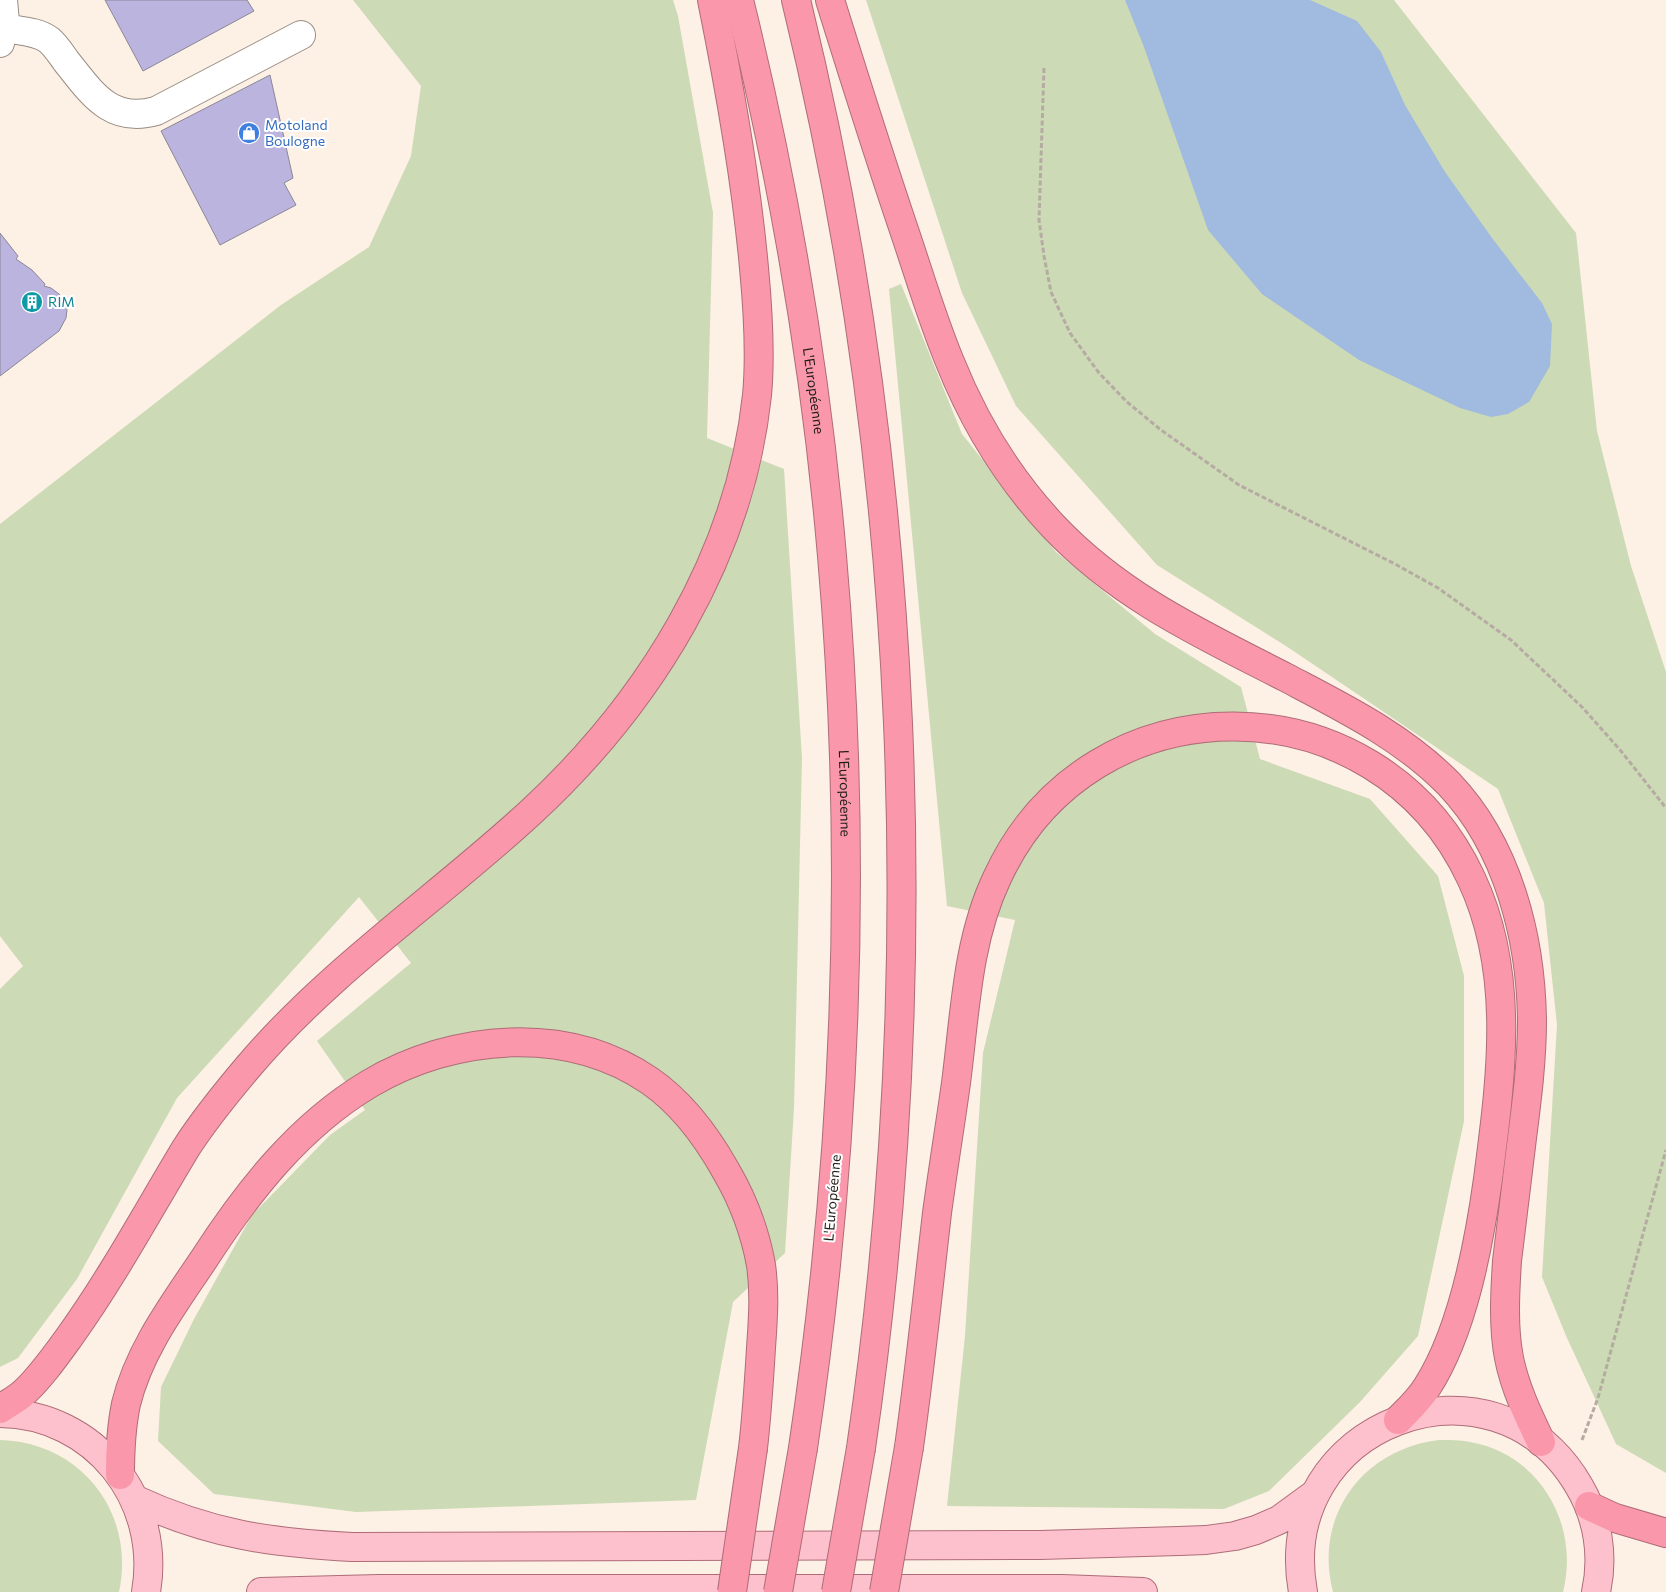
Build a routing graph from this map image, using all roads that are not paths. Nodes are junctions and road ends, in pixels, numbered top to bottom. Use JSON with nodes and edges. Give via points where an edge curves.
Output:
{"nodes":[{"id":1,"x":3,"y":0,"type":"edge"},
{"id":2,"x":712,"y":0,"type":"edge"},
{"id":3,"x":740,"y":0,"type":"edge"},
{"id":4,"x":796,"y":0,"type":"edge"},
{"id":5,"x":830,"y":0,"type":"edge"},
{"id":6,"x":301,"y":34,"type":"dead end"},
{"id":7,"x":2,"y":36,"type":"edge"},
{"id":8,"x":0,"y":1409,"type":"edge"},
{"id":9,"x":0,"y":1413,"type":"edge"},
{"id":10,"x":1398,"y":1420,"type":"junction"},
{"id":11,"x":1541,"y":1442,"type":"junction"},
{"id":12,"x":120,"y":1475,"type":"junction"},
{"id":13,"x":1316,"y":1492,"type":"junction"},
{"id":14,"x":134,"y":1499,"type":"junction"},
{"id":15,"x":1589,"y":1506,"type":"junction"},
{"id":16,"x":1666,"y":1533,"type":"edge"},
{"id":17,"x":146,"y":1592,"type":"edge"},
{"id":18,"x":261,"y":1592,"type":"edge"},
{"id":19,"x":732,"y":1592,"type":"edge"},
{"id":20,"x":778,"y":1592,"type":"edge"},
{"id":21,"x":836,"y":1592,"type":"edge"},
{"id":22,"x":884,"y":1592,"type":"edge"},
{"id":23,"x":1143,"y":1592,"type":"edge"},
{"id":24,"x":1302,"y":1592,"type":"edge"},
{"id":25,"x":1596,"y":1592,"type":"edge"}],
"edges":[{"from":1,"to":7,"type":"street","via":[[6,10]]},
{"from":2,"to":8,"type":"highway","via":[[738,135],[749,217],[756,290],[758,368],[753,424],[742,475],[721,540],[697,596],[668,649],[630,703],[574,771],[547,798],[321,992],[251,1064],[189,1143],[82,1320],[22,1394]]},
{"from":3,"to":20,"type":"highway","name":"L'Européenne","bridge":true,"via":[[788,228],[818,428],[833,563],[844,746],[846,932],[838,1125],[821,1311],[803,1448]]},
{"from":4,"to":21,"type":"highway","bridge":true,"via":[[842,218],[867,376],[890,606],[898,737],[900,1012],[889,1206],[882,1292],[861,1448]]},
{"from":5,"to":11,"type":"highway","via":[[862,106],[949,362],[973,413],[1017,482],[1053,526],[1119,585],[1196,631],[1361,717],[1406,748],[1450,785],[1469,808],[1497,857],[1509,885],[1524,943],[1532,1024],[1529,1081],[1507,1262],[1507,1337],[1514,1378]]},
{"from":6,"to":7,"type":"street","via":[[146,114],[120,111],[105,105],[50,41],[37,34]]},
{"from":9,"to":12,"type":"main road","via":[[33,1417],[70,1431],[97,1450]]},
{"from":10,"to":11,"type":"main road","via":[[1431,1412],[1465,1412],[1518,1427]]},
{"from":10,"to":13,"type":"main road","via":[[1373,1432],[1350,1449]]},
{"from":10,"to":22,"type":"highway","bridge":true,"via":[[1428,1386],[1448,1346],[1478,1242],[1500,1069],[1502,1011],[1495,950],[1480,898],[1458,854],[1431,815],[1392,779],[1356,755],[1313,737],[1270,729],[1226,726],[1152,738],[1084,773],[1063,788],[1033,818],[1007,857],[978,929],[937,1211],[920,1368]]},
{"from":11,"to":15,"type":"main road","via":[[1569,1471]]},
{"from":12,"to":14,"type":"main road"},
{"from":12,"to":19,"type":"highway","bridge":true,"via":[[127,1402],[150,1345],[229,1221],[285,1153],[324,1116],[363,1088],[426,1058],[478,1045],[523,1042],[570,1047],[631,1070],[652,1082],[685,1112],[718,1156],[747,1214],[760,1264],[764,1319],[759,1399]]},
{"from":13,"to":14,"type":"main road","via":[[1279,1520],[1235,1536],[1040,1545],[352,1547],[248,1537],[174,1516]]},
{"from":13,"to":24,"type":"main road","via":[[1305,1520],[1300,1549]]},
{"from":14,"to":17,"type":"main road","via":[[147,1542]]},
{"from":15,"to":16,"type":"highway","via":[[1615,1518]]},
{"from":15,"to":25,"type":"main road","via":[[1599,1545]]},
{"from":18,"to":23,"type":"main road","via":[[379,1589],[1071,1589]]}]}
